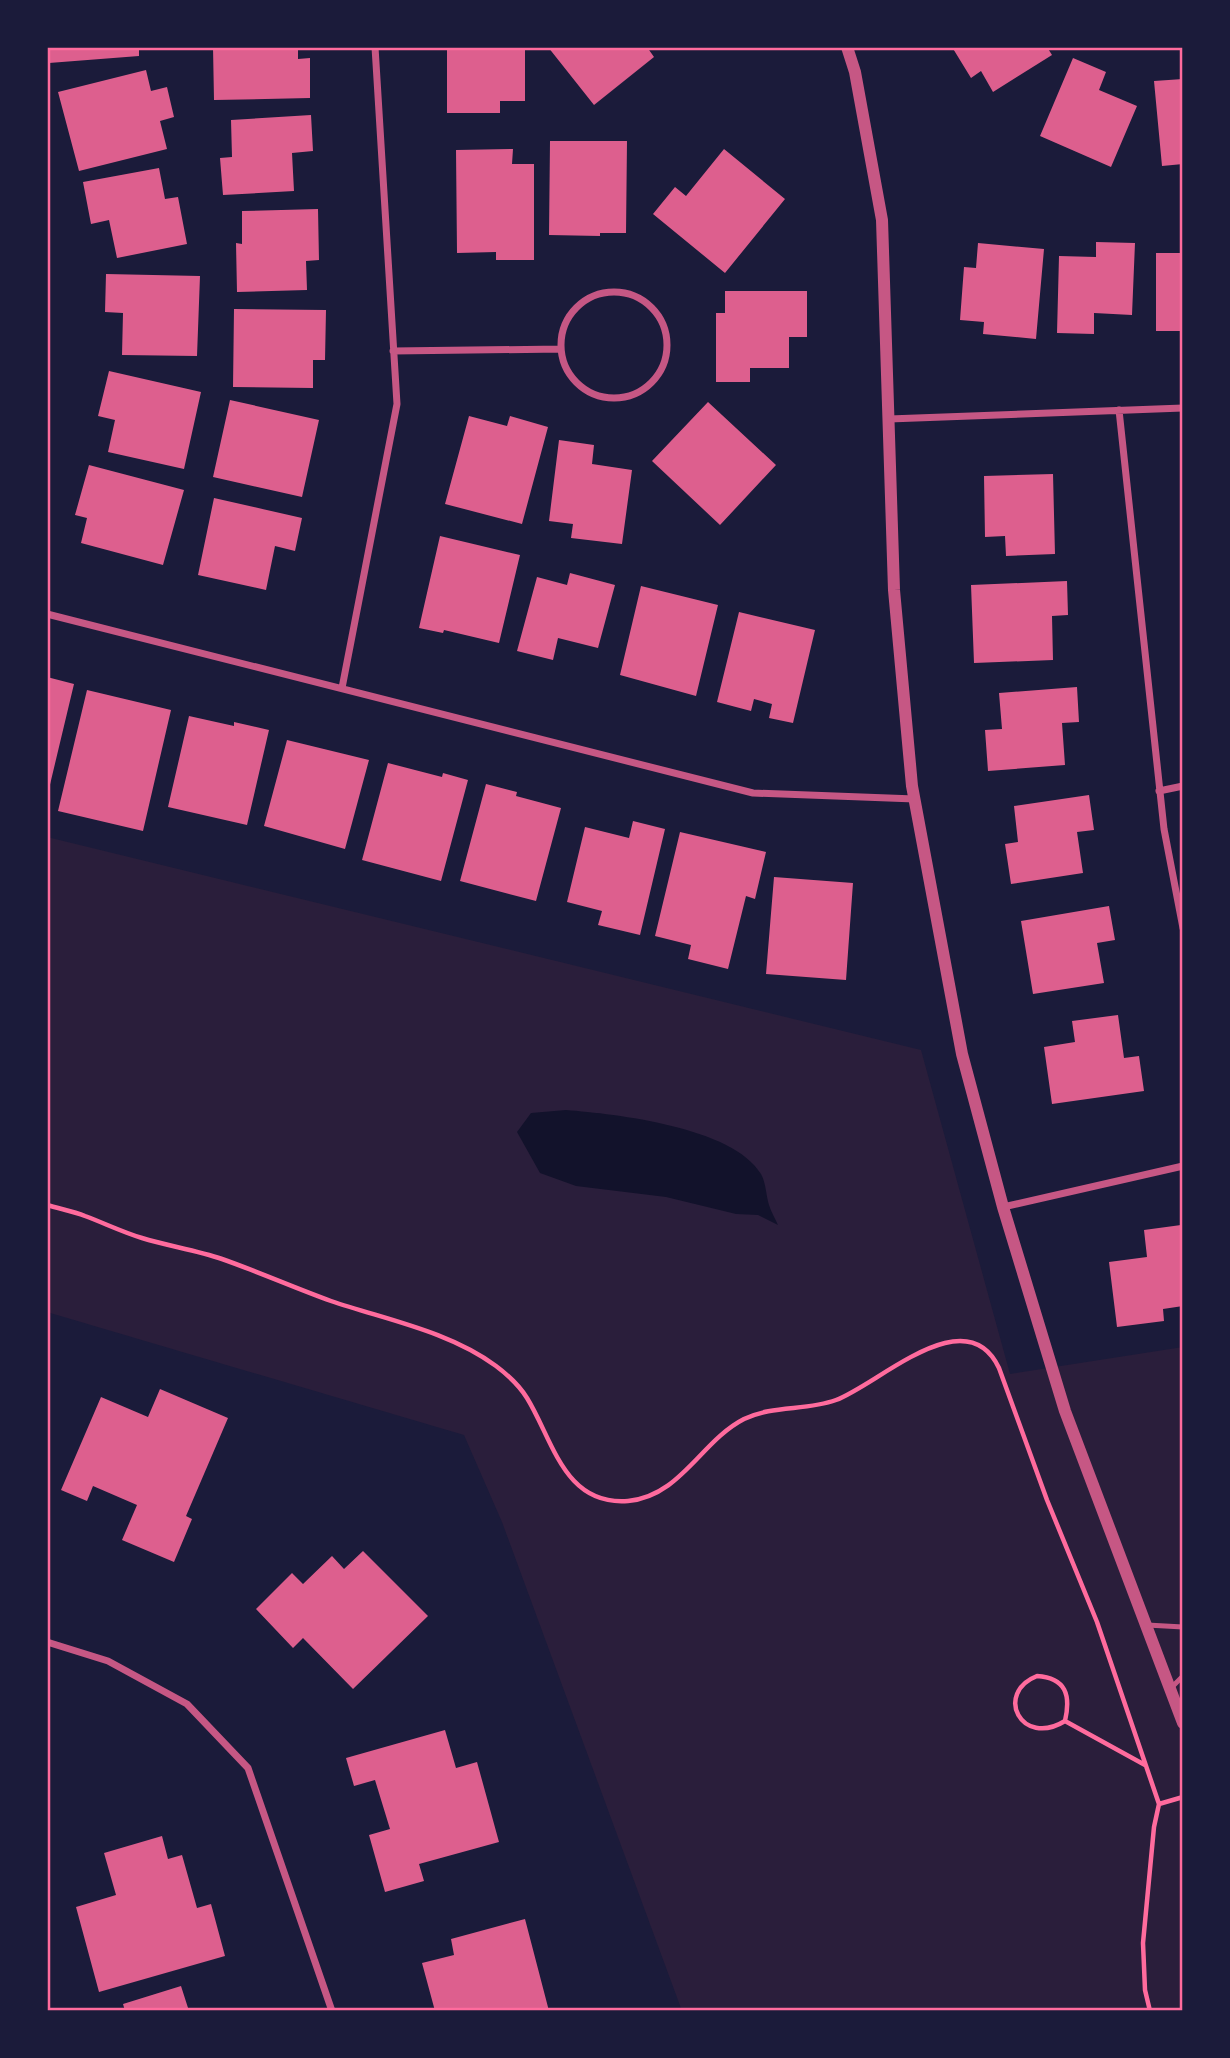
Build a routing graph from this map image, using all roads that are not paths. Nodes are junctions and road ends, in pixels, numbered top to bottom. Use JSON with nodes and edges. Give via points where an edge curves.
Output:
{"nodes":[{"id":1,"x":375,"y":47,"type":"edge"},
{"id":2,"x":848,"y":47,"type":"edge"},
{"id":3,"x":561,"y":349,"type":"junction"},
{"id":4,"x":393,"y":352,"type":"junction"},
{"id":5,"x":1183,"y":408,"type":"edge"},
{"id":6,"x":1119,"y":410,"type":"junction"},
{"id":7,"x":888,"y":419,"type":"junction"},
{"id":8,"x":47,"y":614,"type":"edge"},
{"id":9,"x":342,"y":688,"type":"junction"},
{"id":10,"x":1183,"y":786,"type":"edge"},
{"id":11,"x":1159,"y":791,"type":"junction"},
{"id":12,"x":915,"y":800,"type":"junction"},
{"id":13,"x":1183,"y":928,"type":"edge"},
{"id":14,"x":1183,"y":1166,"type":"edge"},
{"id":15,"x":1003,"y":1207,"type":"junction"},
{"id":16,"x":1146,"y":1625,"type":"junction"},
{"id":17,"x":1183,"y":1627,"type":"edge"},
{"id":18,"x":47,"y":1642,"type":"edge"},
{"id":19,"x":1183,"y":1676,"type":"edge"},
{"id":20,"x":1170,"y":1690,"type":"junction"},
{"id":21,"x":1183,"y":1723,"type":"edge"},
{"id":22,"x":332,"y":2011,"type":"edge"}],
"edges":[{"from":1,"to":4,"type":"street"},
{"from":2,"to":7,"type":"street","via":[[882,220]]},
{"from":3,"to":3,"type":"street","via":[[562,330],[584,300],[620,291],[653,307],[668,341],[660,373],[649,386],[618,398],[601,397],[580,385],[565,365]]},
{"from":3,"to":4,"type":"street"},
{"from":4,"to":9,"type":"street","via":[[397,404]]},
{"from":5,"to":6,"type":"street"},
{"from":6,"to":7,"type":"street"},
{"from":6,"to":11,"type":"street"},
{"from":7,"to":12,"type":"street","via":[[894,590]]},
{"from":8,"to":9,"type":"street"},
{"from":9,"to":12,"type":"street","via":[[753,793]]},
{"from":10,"to":11,"type":"street"},
{"from":11,"to":13,"type":"street"},
{"from":12,"to":15,"type":"street","via":[[962,1054]]},
{"from":14,"to":15,"type":"street"},
{"from":15,"to":16,"type":"street","via":[[1065,1411]]},
{"from":16,"to":17,"type":"lane"},
{"from":16,"to":20,"type":"street"},
{"from":18,"to":22,"type":"street","via":[[108,1661],[187,1704],[248,1768]]},
{"from":19,"to":20,"type":"lane"},
{"from":20,"to":21,"type":"street"}]}
